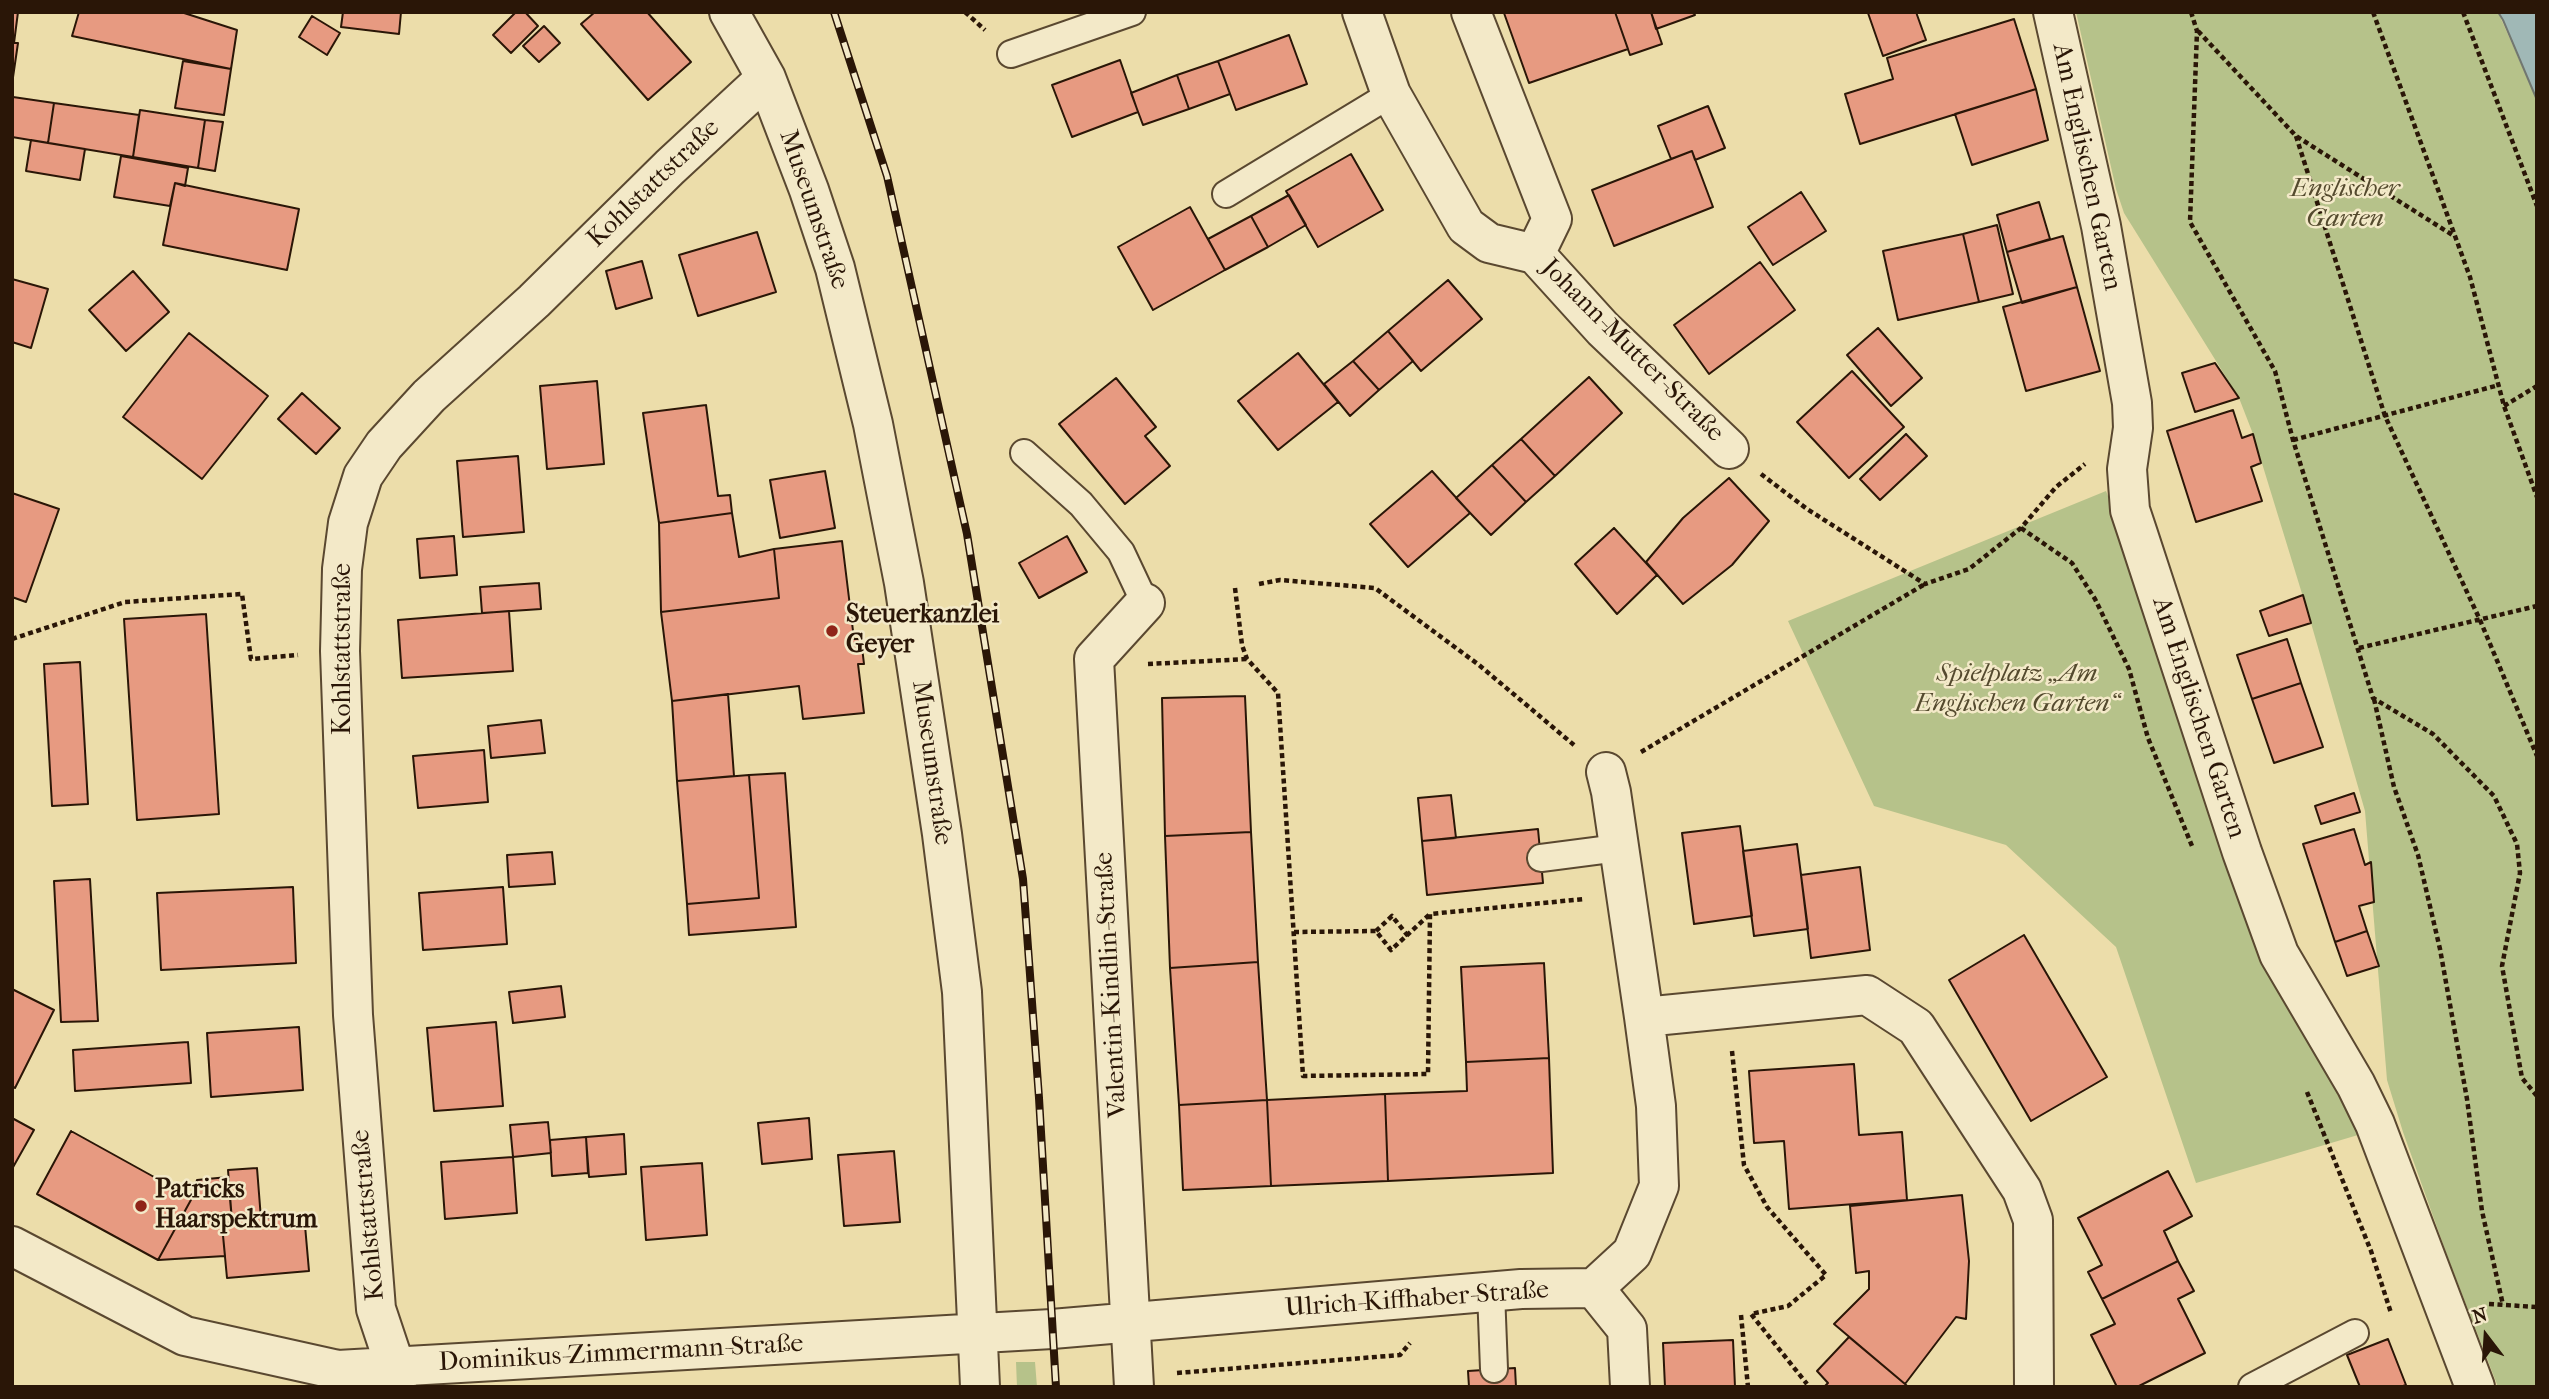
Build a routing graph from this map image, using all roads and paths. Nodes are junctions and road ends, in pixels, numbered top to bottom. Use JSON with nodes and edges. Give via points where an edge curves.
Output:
{"nodes":[{"id":1,"x":729,"y":12,"type":"edge"},
{"id":2,"x":1132,"y":12,"type":"edge"},
{"id":3,"x":1362,"y":12,"type":"edge"},
{"id":4,"x":1471,"y":12,"type":"edge"},
{"id":5,"x":2053,"y":12,"type":"edge"},
{"id":6,"x":2191,"y":12,"type":"edge"},
{"id":7,"x":2373,"y":12,"type":"edge"},
{"id":8,"x":2463,"y":12,"type":"edge"},
{"id":9,"x":2197,"y":31,"type":"junction"},
{"id":10,"x":1011,"y":54,"type":"dead end"},
{"id":11,"x":766,"y":78,"type":"junction"},
{"id":12,"x":1391,"y":94,"type":"junction"},
{"id":13,"x":2296,"y":136,"type":"junction"},
{"id":14,"x":1226,"y":194,"type":"dead end"},
{"id":15,"x":2537,"y":206,"type":"edge"},
{"id":16,"x":2455,"y":236,"type":"junction"},
{"id":17,"x":1535,"y":254,"type":"junction"},
{"id":18,"x":2499,"y":385,"type":"junction"},
{"id":19,"x":2537,"y":386,"type":"edge"},
{"id":20,"x":2504,"y":407,"type":"junction"},
{"id":21,"x":2385,"y":416,"type":"junction"},
{"id":22,"x":2133,"y":428,"type":"junction"},
{"id":23,"x":2293,"y":440,"type":"junction"},
{"id":24,"x":1729,"y":449,"type":"joint"},
{"id":25,"x":1024,"y":453,"type":"dead end"},
{"id":26,"x":2537,"y":497,"type":"edge"},
{"id":27,"x":1259,"y":584,"type":"dead end"},
{"id":28,"x":1925,"y":584,"type":"junction"},
{"id":29,"x":1235,"y":588,"type":"dead end"},
{"id":30,"x":1145,"y":603,"type":"joint"},
{"id":31,"x":2537,"y":606,"type":"edge"},
{"id":32,"x":2480,"y":620,"type":"junction"},
{"id":33,"x":12,"y":639,"type":"edge"},
{"id":34,"x":2359,"y":648,"type":"junction"},
{"id":35,"x":340,"y":651,"type":"junction"},
{"id":36,"x":1247,"y":659,"type":"junction"},
{"id":37,"x":1094,"y":667,"type":"junction"},
{"id":38,"x":2374,"y":698,"type":"junction"},
{"id":39,"x":2537,"y":756,"type":"edge"},
{"id":40,"x":1606,"y":772,"type":"junction"},
{"id":41,"x":1618,"y":848,"type":"junction"},
{"id":42,"x":1541,"y":858,"type":"dead end"},
{"id":43,"x":1625,"y":893,"type":"junction"},
{"id":44,"x":1430,"y":915,"type":"junction"},
{"id":45,"x":1376,"y":931,"type":"junction"},
{"id":46,"x":1294,"y":932,"type":"junction"},
{"id":47,"x":1408,"y":936,"type":"junction"},
{"id":48,"x":1728,"y":1008,"type":"junction"},
{"id":49,"x":1644,"y":1017,"type":"junction"},
{"id":50,"x":2537,"y":1096,"type":"edge"},
{"id":51,"x":12,"y":1246,"type":"edge"},
{"id":52,"x":1594,"y":1288,"type":"junction"},
{"id":53,"x":1490,"y":1292,"type":"junction"},
{"id":54,"x":2443,"y":1301,"type":"junction"},
{"id":55,"x":2503,"y":1305,"type":"dead end"},
{"id":56,"x":1741,"y":1315,"type":"dead end"},
{"id":57,"x":1130,"y":1322,"type":"junction"},
{"id":58,"x":978,"y":1333,"type":"junction"},
{"id":59,"x":2354,"y":1333,"type":"joint"},
{"id":60,"x":1415,"y":1336,"type":"dead end"},
{"id":61,"x":1494,"y":1369,"type":"dead end"},
{"id":62,"x":396,"y":1376,"type":"edge"},
{"id":63,"x":1134,"y":1382,"type":"edge"},
{"id":64,"x":1807,"y":1384,"type":"dead end"},
{"id":65,"x":980,"y":1387,"type":"edge"},
{"id":66,"x":1630,"y":1387,"type":"edge"},
{"id":67,"x":1748,"y":1387,"type":"edge"},
{"id":68,"x":2034,"y":1387,"type":"edge"},
{"id":69,"x":2252,"y":1387,"type":"edge"},
{"id":70,"x":2475,"y":1387,"type":"edge"}],
"edges":[{"from":1,"to":11,"type":"street","name":"Museumstraße"},
{"from":2,"to":10,"type":"lane"},
{"from":3,"to":12,"type":"street","name":"Johann-Mutter-Straße"},
{"from":4,"to":17,"type":"street","name":"Johann-Mutter-Straße","via":[[1552,219]]},
{"from":5,"to":22,"type":"street","name":"Am Englischen Garten","via":[[2101,226]]},
{"from":6,"to":9,"type":"path"},
{"from":7,"to":16,"type":"path"},
{"from":8,"to":15,"type":"path"},
{"from":9,"to":13,"type":"path"},
{"from":9,"to":23,"type":"path","via":[[2190,222],[2274,371]]},
{"from":11,"to":35,"type":"street","name":"Kohlstattstraße","via":[[429,396],[384,445],[363,476],[348,523]]},
{"from":11,"to":58,"type":"street","name":"Museumstraße","via":[[835,268],[873,424],[904,583],[962,992]]},
{"from":12,"to":14,"type":"lane"},
{"from":12,"to":17,"type":"street","name":"Johann-Mutter-Straße","via":[[1466,226],[1489,243]]},
{"from":13,"to":16,"type":"path"},
{"from":13,"to":21,"type":"path"},
{"from":16,"to":18,"type":"path"},
{"from":17,"to":24,"type":"street","name":"Johann-Mutter-Straße","via":[[1603,330]]},
{"from":18,"to":20,"type":"path"},
{"from":18,"to":21,"type":"path"},
{"from":19,"to":20,"type":"path"},
{"from":20,"to":26,"type":"path"},
{"from":21,"to":23,"type":"path"},
{"from":21,"to":32,"type":"path"},
{"from":22,"to":28,"type":"path","via":[[2056,488],[2021,528],[1969,569]]},
{"from":22,"to":54,"type":"street","name":"Am Englischen Garten","via":[[2127,469],[2130,510],[2279,954],[2375,1124]]},
{"from":23,"to":34,"type":"path"},
{"from":24,"to":28,"type":"path","via":[[1807,509]]},
{"from":25,"to":30,"type":"lane","via":[[1081,504],[1121,552]]},
{"from":27,"to":40,"type":"path","via":[[1280,580],[1374,588],[1479,666]]},
{"from":28,"to":40,"type":"path"},
{"from":29,"to":36,"type":"path"},
{"from":30,"to":37,"type":"street","via":[[1094,659]]},
{"from":31,"to":32,"type":"path"},
{"from":32,"to":34,"type":"path"},
{"from":32,"to":39,"type":"path"},
{"from":33,"to":35,"type":"path","via":[[125,602],[242,594],[251,659]]},
{"from":34,"to":38,"type":"path"},
{"from":35,"to":62,"type":"street","name":"Kohlstattstraße","via":[[353,1015],[376,1309]]},
{"from":36,"to":37,"type":"path"},
{"from":36,"to":46,"type":"path","via":[[1278,693]]},
{"from":37,"to":57,"type":"street","name":"Valentin-Kindlin-Straße"},
{"from":38,"to":50,"type":"path","via":[[2433,734],[2494,796],[2517,844],[2520,873],[2502,966],[2522,1078]]},
{"from":38,"to":55,"type":"path","via":[[2440,949],[2482,1211]]},
{"from":40,"to":41,"type":"street"},
{"from":41,"to":42,"type":"lane"},
{"from":41,"to":43,"type":"street"},
{"from":43,"to":44,"type":"path"},
{"from":43,"to":49,"type":"street"},
{"from":44,"to":46,"type":"path","via":[[1428,1074],[1303,1076]]},
{"from":44,"to":47,"type":"path"},
{"from":45,"to":46,"type":"path"},
{"from":45,"to":47,"type":"path","via":[[1391,950]]},
{"from":45,"to":47,"type":"path","via":[[1392,916]]},
{"from":48,"to":49,"type":"street"},
{"from":48,"to":64,"type":"path","via":[[1744,1165],[1767,1208],[1826,1275],[1788,1306],[1751,1314]]},
{"from":48,"to":68,"type":"street","via":[[1867,995],[1916,1027],[2022,1190],[2033,1220]]},
{"from":49,"to":52,"type":"street","via":[[1656,1105],[1659,1186],[1632,1253]]},
{"from":51,"to":62,"type":"street","name":"Dominikus-Zimmermann-Straße","via":[[185,1336],[338,1370]]},
{"from":52,"to":53,"type":"street","name":"Ulrich-Kiffhaber-Straße"},
{"from":52,"to":66,"type":"street","via":[[1627,1329]]},
{"from":53,"to":57,"type":"street","name":"Ulrich-Kiffhaber-Straße"},
{"from":53,"to":61,"type":"lane"},
{"from":54,"to":59,"type":"path","via":[[2391,1313]]},
{"from":54,"to":70,"type":"street","name":"Am Englischen Garten"},
{"from":56,"to":67,"type":"path"},
{"from":57,"to":58,"type":"street","name":"Dominikus-Zimmermann-Straße"},
{"from":57,"to":63,"type":"street","name":"Valentin-Kindlin-Straße"},
{"from":58,"to":62,"type":"street","name":"Dominikus-Zimmermann-Straße"},
{"from":58,"to":65,"type":"street"},
{"from":59,"to":69,"type":"lane"},
{"from":60,"to":63,"type":"path","via":[[1400,1355]]}]}
